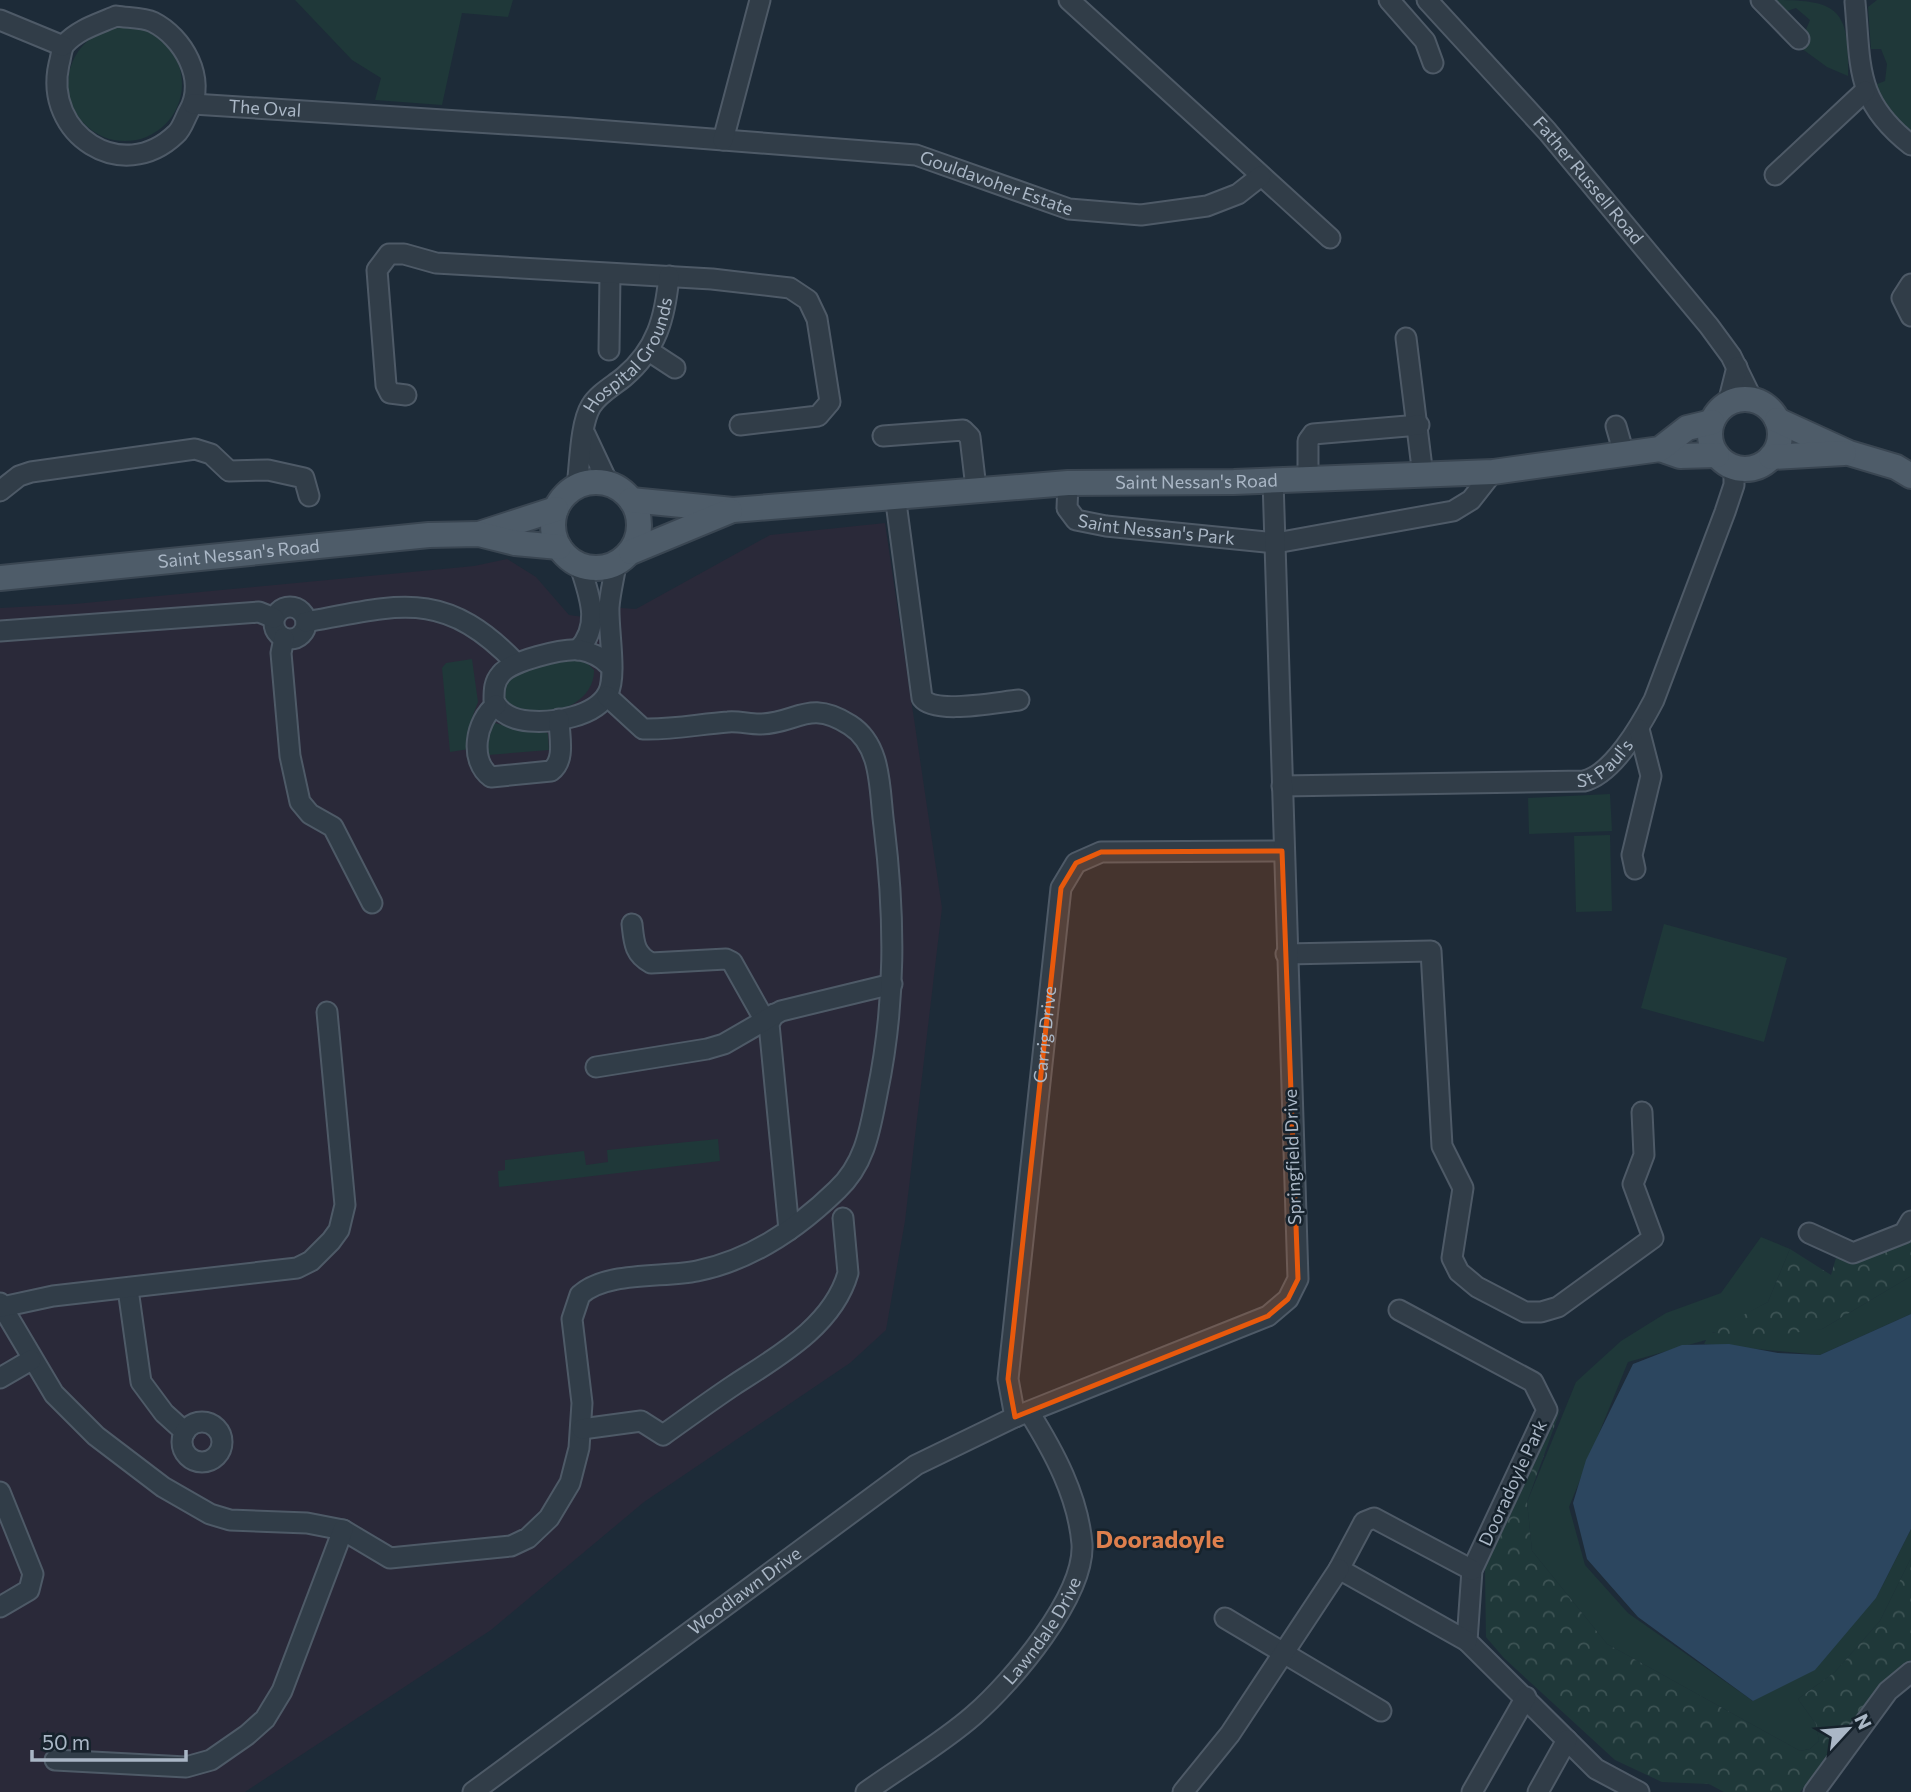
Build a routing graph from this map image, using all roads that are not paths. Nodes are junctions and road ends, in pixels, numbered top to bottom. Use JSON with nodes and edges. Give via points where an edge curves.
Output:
{"nodes":[{"id":1,"x":760,"y":0,"type":"edge"},
{"id":2,"x":1069,"y":0,"type":"edge"},
{"id":3,"x":1389,"y":0,"type":"edge"},
{"id":4,"x":1427,"y":0,"type":"edge"},
{"id":5,"x":1761,"y":0,"type":"edge"},
{"id":6,"x":1854,"y":1,"type":"edge"},
{"id":7,"x":0,"y":20,"type":"edge"},
{"id":8,"x":1799,"y":39,"type":"dead end"},
{"id":9,"x":63,"y":46,"type":"junction"},
{"id":10,"x":1433,"y":63,"type":"dead end"},
{"id":11,"x":1865,"y":91,"type":"junction"},
{"id":12,"x":193,"y":104,"type":"junction"},
{"id":13,"x":338,"y":115,"type":"joint"},
{"id":14,"x":723,"y":140,"type":"junction"},
{"id":15,"x":1911,"y":145,"type":"edge"},
{"id":16,"x":1775,"y":175,"type":"dead end"},
{"id":17,"x":1261,"y":176,"type":"junction"},
{"id":18,"x":1330,"y":238,"type":"dead end"},
{"id":19,"x":610,"y":274,"type":"junction"},
{"id":20,"x":669,"y":276,"type":"junction"},
{"id":21,"x":1911,"y":285,"type":"edge"},
{"id":22,"x":1911,"y":316,"type":"edge"},
{"id":23,"x":1406,"y":338,"type":"dead end"},
{"id":24,"x":609,"y":350,"type":"dead end"},
{"id":25,"x":649,"y":351,"type":"junction"},
{"id":26,"x":675,"y":368,"type":"dead end"},
{"id":27,"x":406,"y":395,"type":"dead end"},
{"id":28,"x":1740,"y":401,"type":"junction"},
{"id":29,"x":1777,"y":420,"type":"junction"},
{"id":30,"x":1712,"y":422,"type":"junction"},
{"id":31,"x":740,"y":425,"type":"dead end"},
{"id":32,"x":1419,"y":425,"type":"junction"},
{"id":33,"x":1616,"y":426,"type":"dead end"},
{"id":34,"x":584,"y":433,"type":"junction"},
{"id":35,"x":883,"y":436,"type":"dead end"},
{"id":36,"x":1660,"y":449,"type":"junction"},
{"id":37,"x":1849,"y":453,"type":"junction"},
{"id":38,"x":1624,"y":454,"type":"junction"},
{"id":39,"x":1771,"y":457,"type":"junction"},
{"id":40,"x":1726,"y":461,"type":"junction"},
{"id":41,"x":1906,"y":469,"type":"edge"},
{"id":42,"x":1493,"y":472,"type":"junction"},
{"id":43,"x":1423,"y":476,"type":"junction"},
{"id":44,"x":1308,"y":479,"type":"junction"},
{"id":45,"x":1273,"y":480,"type":"junction"},
{"id":46,"x":608,"y":483,"type":"junction"},
{"id":47,"x":1068,"y":483,"type":"junction"},
{"id":48,"x":577,"y":486,"type":"junction"},
{"id":49,"x":976,"y":488,"type":"junction"},
{"id":50,"x":0,"y":491,"type":"edge"},
{"id":51,"x":895,"y":495,"type":"junction"},
{"id":52,"x":309,"y":496,"type":"dead end"},
{"id":53,"x":631,"y":500,"type":"junction"},
{"id":54,"x":556,"y":509,"type":"junction"},
{"id":55,"x":733,"y":510,"type":"junction"},
{"id":56,"x":479,"y":534,"type":"junction"},
{"id":57,"x":1276,"y":542,"type":"junction"},
{"id":58,"x":559,"y":547,"type":"junction"},
{"id":59,"x":623,"y":558,"type":"junction"},
{"id":60,"x":580,"y":566,"type":"junction"},
{"id":61,"x":0,"y":578,"type":"edge"},
{"id":62,"x":275,"y":618,"type":"junction"},
{"id":63,"x":306,"y":622,"type":"junction"},
{"id":64,"x":0,"y":631,"type":"edge"},
{"id":65,"x":285,"y":638,"type":"junction"},
{"id":66,"x":578,"y":650,"type":"junction"},
{"id":67,"x":515,"y":662,"type":"junction"},
{"id":68,"x":609,"y":665,"type":"junction"},
{"id":69,"x":607,"y":696,"type":"junction"},
{"id":70,"x":1019,"y":700,"type":"dead end"},
{"id":71,"x":495,"y":705,"type":"junction"},
{"id":72,"x":559,"y":719,"type":"junction"},
{"id":73,"x":1639,"y":729,"type":"junction"},
{"id":74,"x":1282,"y":786,"type":"junction"},
{"id":75,"x":1282,"y":851,"type":"junction"},
{"id":76,"x":1634,"y":869,"type":"dead end"},
{"id":77,"x":372,"y":903,"type":"dead end"},
{"id":78,"x":632,"y":923,"type":"dead end"},
{"id":79,"x":1286,"y":954,"type":"junction"},
{"id":80,"x":892,"y":984,"type":"junction"},
{"id":81,"x":327,"y":1012,"type":"dead end"},
{"id":82,"x":769,"y":1017,"type":"junction"},
{"id":83,"x":596,"y":1067,"type":"dead end"},
{"id":84,"x":1643,"y":1112,"type":"dead end"},
{"id":85,"x":843,"y":1218,"type":"dead end"},
{"id":86,"x":1911,"y":1221,"type":"edge"},
{"id":87,"x":789,"y":1230,"type":"junction"},
{"id":88,"x":1809,"y":1233,"type":"dead end"},
{"id":89,"x":128,"y":1289,"type":"junction"},
{"id":90,"x":1,"y":1305,"type":"edge"},
{"id":91,"x":1399,"y":1310,"type":"dead end"},
{"id":92,"x":31,"y":1360,"type":"junction"},
{"id":93,"x":0,"y":1378,"type":"edge"},
{"id":94,"x":1022,"y":1415,"type":"junction"},
{"id":95,"x":582,"y":1429,"type":"junction"},
{"id":96,"x":185,"y":1432,"type":"dead end"},
{"id":97,"x":0,"y":1492,"type":"edge"},
{"id":98,"x":342,"y":1530,"type":"junction"},
{"id":99,"x":1339,"y":1569,"type":"junction"},
{"id":100,"x":1472,"y":1570,"type":"junction"},
{"id":101,"x":0,"y":1607,"type":"edge"},
{"id":102,"x":1225,"y":1618,"type":"dead end"},
{"id":103,"x":1467,"y":1641,"type":"junction"},
{"id":104,"x":1286,"y":1654,"type":"junction"},
{"id":105,"x":1911,"y":1672,"type":"edge"},
{"id":106,"x":1526,"y":1698,"type":"junction"},
{"id":107,"x":1381,"y":1711,"type":"dead end"},
{"id":108,"x":1567,"y":1740,"type":"junction"},
{"id":109,"x":55,"y":1760,"type":"dead end"},
{"id":110,"x":473,"y":1792,"type":"edge"},
{"id":111,"x":866,"y":1792,"type":"edge"},
{"id":112,"x":1182,"y":1792,"type":"edge"},
{"id":113,"x":1472,"y":1792,"type":"edge"},
{"id":114,"x":1538,"y":1792,"type":"edge"},
{"id":115,"x":1639,"y":1792,"type":"edge"},
{"id":116,"x":1814,"y":1792,"type":"edge"}],
"edges":[{"from":1,"to":14,"type":"street"},
{"from":2,"to":17,"type":"street"},
{"from":3,"to":10,"type":"street","via":[[1425,41]]},
{"from":4,"to":28,"type":"street","name":"Father Russell Road","via":[[1547,131],[1709,326],[1737,368]]},
{"from":5,"to":8,"type":"street"},
{"from":6,"to":11,"type":"street"},
{"from":7,"to":9,"type":"street"},
{"from":9,"to":12,"type":"street","via":[[85,29],[116,16],[152,21],[180,43],[194,72]]},
{"from":9,"to":12,"type":"street","via":[[55,80],[60,110],[79,138],[114,155],[148,152],[177,134]]},
{"from":11,"to":15,"type":"street","via":[[1886,125]]},
{"from":11,"to":16,"type":"street"},
{"from":12,"to":13,"type":"street","name":"The Oval"},
{"from":13,"to":14,"type":"street","name":"Gouldavoher Estate"},
{"from":14,"to":17,"type":"street","name":"Gouldavoher Estate","via":[[916,155],[1069,209],[1141,215],[1207,206],[1238,194]]},
{"from":17,"to":18,"type":"street"},
{"from":19,"to":20,"type":"street"},
{"from":19,"to":24,"type":"street"},
{"from":19,"to":27,"type":"street","via":[[436,263],[389,254],[377,270],[386,385],[390,393]]},
{"from":20,"to":25,"type":"street","name":"Hospital Grounds","via":[[663,320]]},
{"from":20,"to":31,"type":"street","via":[[780,286],[800,292],[813,309],[831,393],[827,408],[818,416]]},
{"from":21,"to":22,"type":"street","via":[[1902,298]]},
{"from":23,"to":32,"type":"street"},
{"from":25,"to":26,"type":"street"},
{"from":25,"to":34,"type":"street","name":"Hospital Grounds","via":[[593,403]]},
{"from":28,"to":29,"type":"main road","via":[[1767,406]]},
{"from":28,"to":30,"type":"main road"},
{"from":29,"to":37,"type":"main road"},
{"from":29,"to":39,"type":"main road","via":[[1780,437]]},
{"from":30,"to":36,"type":"main road","name":"Saint Nessan's Road","via":[[1687,428]]},
{"from":30,"to":40,"type":"main road","via":[[1710,440]]},
{"from":32,"to":43,"type":"street"},
{"from":32,"to":44,"type":"street","via":[[1313,433],[1308,441]]},
{"from":33,"to":38,"type":"street"},
{"from":34,"to":46,"type":"street","name":"Hospital Grounds"},
{"from":34,"to":48,"type":"street","name":"Hospital Grounds"},
{"from":35,"to":49,"type":"street","via":[[963,430],[970,437]]},
{"from":36,"to":38,"type":"main road","name":"Saint Nessan's Road"},
{"from":36,"to":40,"type":"main road","name":"Saint Nessan's Road"},
{"from":37,"to":39,"type":"main road"},
{"from":37,"to":41,"type":"main road"},
{"from":38,"to":42,"type":"main road","name":"Saint Nessan's Road"},
{"from":39,"to":40,"type":"main road","via":[[1753,468]]},
{"from":40,"to":73,"type":"street","name":"St Paul's","via":[[1734,485]]},
{"from":42,"to":43,"type":"main road","name":"Saint Nessan's Road"},
{"from":42,"to":57,"type":"street","name":"Saint Nessan's Park","via":[[1471,500],[1453,511]]},
{"from":43,"to":44,"type":"main road","name":"Saint Nessan's Road"},
{"from":44,"to":45,"type":"main road","name":"Saint Nessan's Road"},
{"from":45,"to":47,"type":"main road","name":"Saint Nessan's Road"},
{"from":45,"to":57,"type":"street"},
{"from":46,"to":48,"type":"main road"},
{"from":46,"to":53,"type":"main road"},
{"from":47,"to":49,"type":"main road","name":"Saint Nessan's Road"},
{"from":47,"to":57,"type":"street","name":"Saint Nessan's Park","via":[[1067,508],[1076,520]]},
{"from":48,"to":54,"type":"main road"},
{"from":49,"to":51,"type":"main road","name":"Saint Nessan's Road"},
{"from":50,"to":52,"type":"street","via":[[31,472],[195,449],[211,454],[229,471],[268,470],[304,478]]},
{"from":51,"to":55,"type":"main road","name":"Saint Nessan's Road"},
{"from":51,"to":70,"type":"street","via":[[922,698],[940,708]]},
{"from":53,"to":55,"type":"main road","name":"Saint Nessan's Road"},
{"from":53,"to":59,"type":"main road","via":[[640,524],[638,538]]},
{"from":54,"to":56,"type":"main road","name":"Saint Nessan's Road"},
{"from":54,"to":58,"type":"main road","via":[[553,528]]},
{"from":55,"to":59,"type":"main road","name":"Saint Nessan's Road"},
{"from":56,"to":58,"type":"main road","name":"Saint Nessan's Road"},
{"from":56,"to":61,"type":"main road","name":"Saint Nessan's Road","via":[[429,535]]},
{"from":57,"to":74,"type":"street","name":"Springfield Drive"},
{"from":58,"to":60,"type":"main road"},
{"from":59,"to":60,"type":"main road","via":[[596,569]]},
{"from":59,"to":68,"type":"street","via":[[609,605]]},
{"from":60,"to":66,"type":"street","via":[[592,606],[591,630]]},
{"from":62,"to":63,"type":"street","via":[[281,609],[292,607],[302,612]]},
{"from":62,"to":64,"type":"street","via":[[259,612]]},
{"from":62,"to":65,"type":"street","via":[[276,632]]},
{"from":63,"to":65,"type":"street","via":[[299,636]]},
{"from":63,"to":67,"type":"street","via":[[405,606],[436,610],[471,624]]},
{"from":65,"to":77,"type":"street","via":[[282,664],[294,784],[305,809],[339,835]]},
{"from":66,"to":67,"type":"street"},
{"from":66,"to":68,"type":"street"},
{"from":67,"to":71,"type":"street","via":[[495,683]]},
{"from":68,"to":69,"type":"street","via":[[612,676]]},
{"from":69,"to":72,"type":"street","via":[[583,713]]},
{"from":69,"to":80,"type":"street","via":[[643,729],[731,721],[762,724],[827,713],[854,727],[876,760],[892,913]]},
{"from":71,"to":72,"type":"street","via":[[517,719]]},
{"from":71,"to":72,"type":"street","via":[[484,719],[477,752],[482,770],[491,777],[551,771],[557,766],[561,757]]},
{"from":73,"to":74,"type":"street","name":"St Paul's","via":[[1606,769],[1584,781]]},
{"from":73,"to":76,"type":"street","via":[[1651,776],[1632,855]]},
{"from":74,"to":75,"type":"street","name":"Springfield Drive"},
{"from":75,"to":79,"type":"street","name":"Springfield Drive"},
{"from":75,"to":94,"type":"street","name":"Carrig Drive","via":[[1101,852],[1076,863],[1061,888],[1008,1379]]},
{"from":78,"to":82,"type":"street","via":[[634,947],[651,963],[720,958],[732,962]]},
{"from":79,"to":84,"type":"street","via":[[1431,951],[1442,1146],[1463,1188],[1452,1258],[1459,1272],[1477,1287],[1525,1312],[1558,1307],[1653,1238],[1633,1184],[1644,1155]]},
{"from":79,"to":94,"type":"street","name":"Springfield Drive","via":[[1298,1279],[1288,1299],[1260,1320]]},
{"from":80,"to":82,"type":"street"},
{"from":80,"to":87,"type":"street","via":[[889,1038],[861,1158],[838,1189]]},
{"from":81,"to":89,"type":"street","via":[[346,1193],[339,1230],[311,1261],[297,1268]]},
{"from":82,"to":83,"type":"street","via":[[707,1049]]},
{"from":82,"to":87,"type":"street"},
{"from":85,"to":95,"type":"street","via":[[846,1281],[794,1345],[663,1435],[641,1421]]},
{"from":86,"to":88,"type":"street","via":[[1904,1233],[1853,1253]]},
{"from":87,"to":95,"type":"street","via":[[738,1260],[696,1272],[603,1282],[585,1291],[572,1319]]},
{"from":89,"to":90,"type":"street"},
{"from":89,"to":96,"type":"street","via":[[141,1382]]},
{"from":90,"to":92,"type":"street"},
{"from":91,"to":100,"type":"street","name":"Dooradoyle Park","via":[[1534,1382],[1547,1410]]},
{"from":92,"to":93,"type":"street"},
{"from":92,"to":98,"type":"street","via":[[54,1394],[96,1436],[163,1488],[210,1514],[230,1520],[307,1523]]},
{"from":94,"to":110,"type":"street","name":"Woodlawn Drive","via":[[916,1465]]},
{"from":94,"to":111,"type":"street","name":"Lawndale Drive","via":[[1073,1497],[1082,1546],[1070,1594],[1035,1651],[974,1715]]},
{"from":95,"to":98,"type":"street","via":[[576,1464],[562,1498],[541,1527],[520,1543],[390,1558]]},
{"from":97,"to":101,"type":"street","via":[[33,1574],[29,1590]]},
{"from":98,"to":109,"type":"street","via":[[282,1691],[265,1719],[247,1735],[212,1760],[186,1767]]},
{"from":99,"to":100,"type":"street","via":[[1364,1522],[1374,1518]]},
{"from":99,"to":103,"type":"street"},
{"from":99,"to":104,"type":"street"},
{"from":100,"to":103,"type":"street","name":"Dooradoyle Park"},
{"from":102,"to":104,"type":"street"},
{"from":103,"to":106,"type":"street"},
{"from":104,"to":107,"type":"street"},
{"from":104,"to":112,"type":"street"},
{"from":105,"to":116,"type":"street","via":[[1888,1691]]},
{"from":106,"to":108,"type":"street"},
{"from":106,"to":113,"type":"street"},
{"from":108,"to":114,"type":"street"},
{"from":108,"to":115,"type":"street","via":[[1596,1769]]}]}
